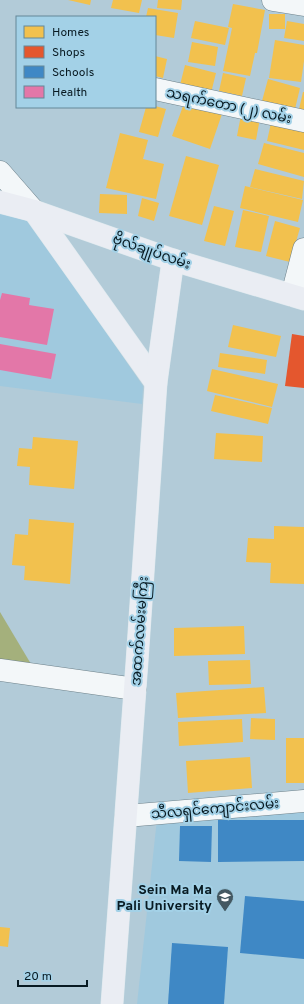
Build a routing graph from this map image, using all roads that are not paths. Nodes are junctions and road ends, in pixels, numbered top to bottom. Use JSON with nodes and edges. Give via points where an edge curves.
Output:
{"nodes":[{"id":1,"x":273,"y":0,"type":"edge"},
{"id":2,"x":304,"y":6,"type":"edge"},
{"id":3,"x":156,"y":89,"type":"edge"},
{"id":4,"x":304,"y":121,"type":"edge"},
{"id":5,"x":0,"y":172,"type":"edge"},
{"id":6,"x":0,"y":202,"type":"edge"},
{"id":7,"x":34,"y":211,"type":"junction"},
{"id":8,"x":304,"y":250,"type":"edge"},
{"id":9,"x":173,"y":260,"type":"junction"},
{"id":10,"x":298,"y":297,"type":"edge"},
{"id":11,"x":156,"y":383,"type":"junction"},
{"id":12,"x":0,"y":670,"type":"edge"},
{"id":13,"x":135,"y":689,"type":"junction"},
{"id":14,"x":304,"y":801,"type":"edge"},
{"id":15,"x":126,"y":816,"type":"junction"},
{"id":16,"x":112,"y":1004,"type":"edge"}],
"edges":[{"from":1,"to":2,"type":"street"},
{"from":3,"to":4,"type":"street","name":"သရက်တော (၂) လမ်း"},
{"from":5,"to":7,"type":"street"},
{"from":6,"to":7,"type":"main road","name":"ဗိုလ်ချုပ်လမ်း"},
{"from":7,"to":9,"type":"main road","name":"ဗိုလ်ချုပ်လမ်း"},
{"from":7,"to":11,"type":"main road"},
{"from":8,"to":10,"type":"street"},
{"from":9,"to":10,"type":"main road","name":"ဗိုလ်ချုပ်လမ်း"},
{"from":9,"to":11,"type":"main road","name":"အထက်လမ်းမကြီး"},
{"from":11,"to":13,"type":"main road","name":"အထက်လမ်းမကြီး"},
{"from":12,"to":13,"type":"street"},
{"from":13,"to":15,"type":"main road","name":"အထက်လမ်းမကြီး"},
{"from":14,"to":15,"type":"street","name":"သီလရှင်ကျောင်းလမ်း"},
{"from":15,"to":16,"type":"main road","name":"အထက်လမ်းမကြီး"}]}
